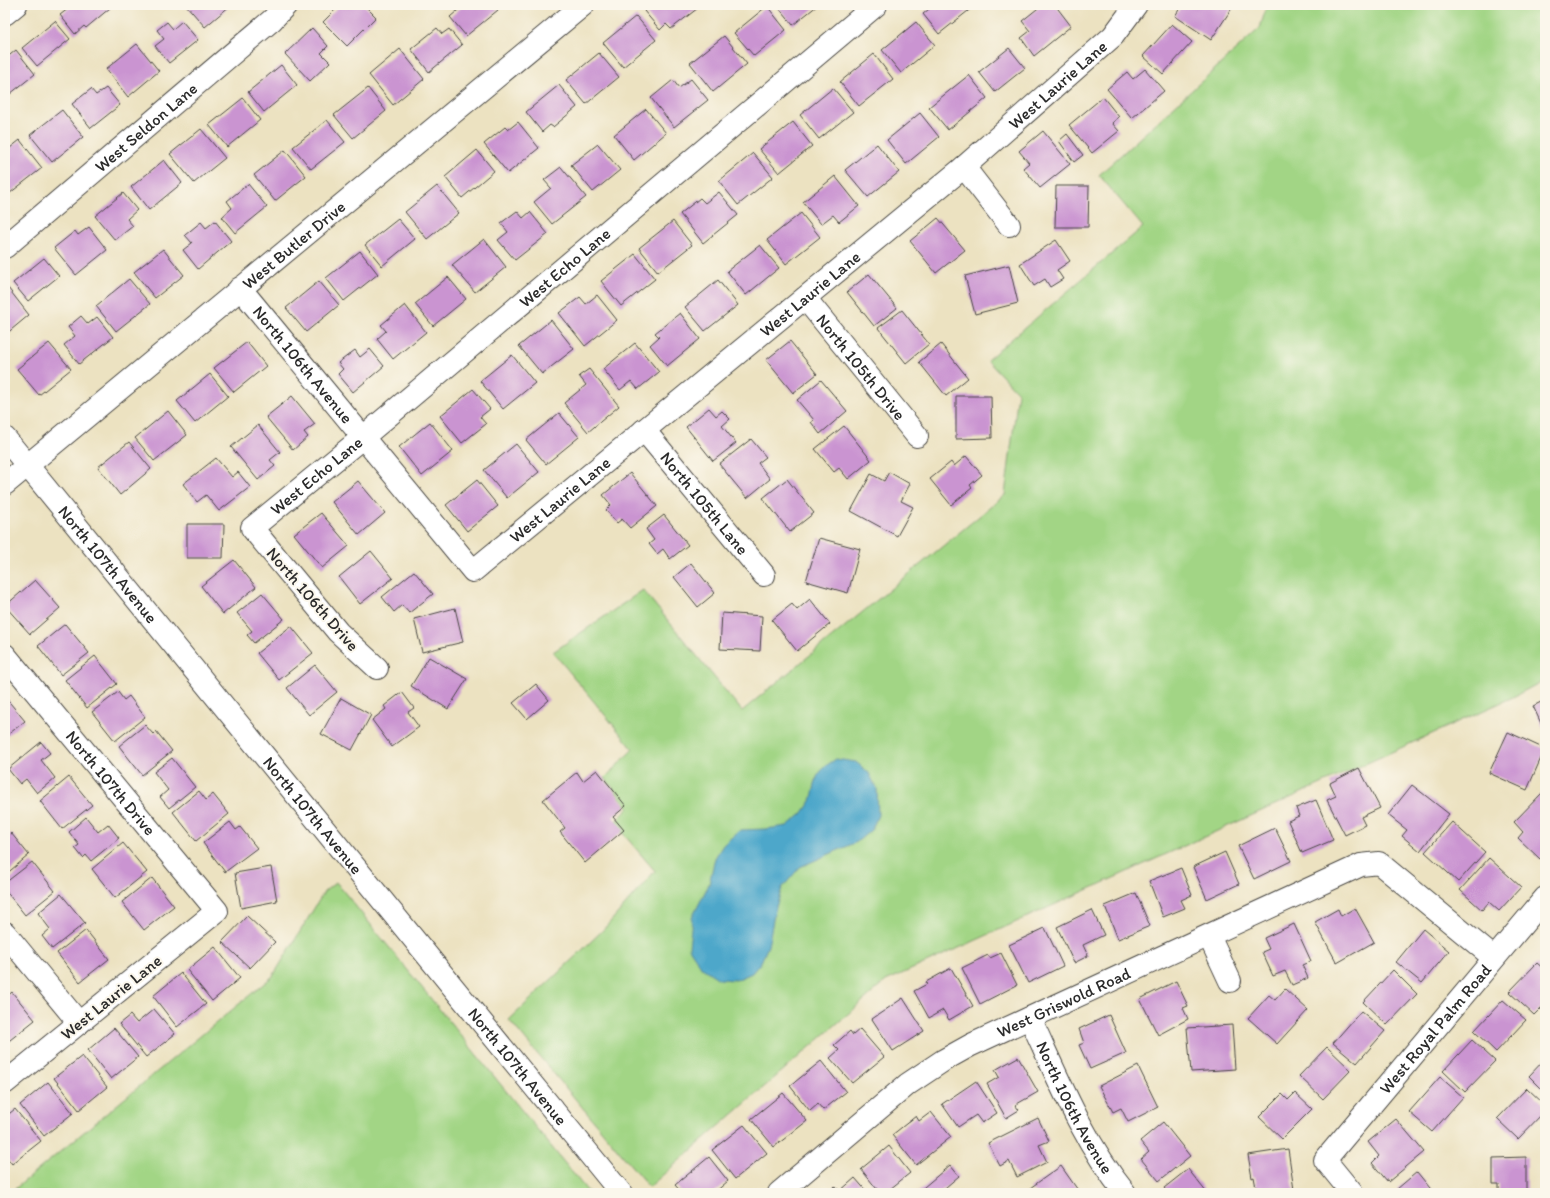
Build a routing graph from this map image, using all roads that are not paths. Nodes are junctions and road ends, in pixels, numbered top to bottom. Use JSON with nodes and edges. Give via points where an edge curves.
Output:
{"nodes":[{"id":1,"x":16,"y":5,"type":"edge"},
{"id":2,"x":286,"y":5,"type":"edge"},
{"id":3,"x":583,"y":5,"type":"edge"},
{"id":4,"x":876,"y":5,"type":"edge"},
{"id":5,"x":1136,"y":5,"type":"edge"},
{"id":6,"x":5,"y":14,"type":"edge"},
{"id":7,"x":964,"y":167,"type":"junction"},
{"id":8,"x":1010,"y":225,"type":"dead end"},
{"id":9,"x":9,"y":236,"type":"edge"},
{"id":10,"x":240,"y":288,"type":"junction"},
{"id":11,"x":805,"y":298,"type":"junction"},
{"id":12,"x":644,"y":430,"type":"junction"},
{"id":13,"x":917,"y":436,"type":"dead end"},
{"id":14,"x":5,"y":438,"type":"edge"},
{"id":15,"x":362,"y":438,"type":"junction"},
{"id":16,"x":27,"y":465,"type":"junction"},
{"id":17,"x":5,"y":484,"type":"edge"},
{"id":18,"x":252,"y":528,"type":"joint"},
{"id":19,"x":473,"y":571,"type":"joint"},
{"id":20,"x":764,"y":575,"type":"dead end"},
{"id":21,"x":5,"y":655,"type":"edge"},
{"id":22,"x":377,"y":668,"type":"dead end"},
{"id":23,"x":1545,"y":898,"type":"edge"},
{"id":24,"x":217,"y":911,"type":"joint"},
{"id":25,"x":5,"y":933,"type":"edge"},
{"id":26,"x":1209,"y":936,"type":"junction"},
{"id":27,"x":1494,"y":958,"type":"junction"},
{"id":28,"x":1230,"y":981,"type":"dead end"},
{"id":29,"x":1030,"y":1018,"type":"junction"},
{"id":30,"x":79,"y":1023,"type":"junction"},
{"id":31,"x":5,"y":1083,"type":"edge"},
{"id":32,"x":621,"y":1193,"type":"edge"},
{"id":33,"x":779,"y":1193,"type":"edge"},
{"id":34,"x":1125,"y":1193,"type":"edge"},
{"id":35,"x":1352,"y":1193,"type":"edge"}],
"edges":[{"from":1,"to":6,"type":"street"},
{"from":2,"to":9,"type":"street","name":"West Seldon Lane","via":[[272,20]]},
{"from":3,"to":10,"type":"street","name":"West Butler Drive"},
{"from":4,"to":15,"type":"street","name":"West Echo Lane"},
{"from":5,"to":7,"type":"street","name":"West Laurie Lane","via":[[1113,36]]},
{"from":7,"to":8,"type":"street"},
{"from":7,"to":11,"type":"street","name":"West Laurie Lane"},
{"from":10,"to":15,"type":"street","name":"North 106th Avenue"},
{"from":10,"to":16,"type":"street","name":"West Butler Drive"},
{"from":11,"to":12,"type":"street","name":"West Laurie Lane"},
{"from":11,"to":13,"type":"street","name":"North 105th Drive"},
{"from":12,"to":19,"type":"street","name":"West Laurie Lane"},
{"from":12,"to":20,"type":"street","name":"North 105th Lane"},
{"from":14,"to":16,"type":"street","name":"North 107th Avenue"},
{"from":15,"to":18,"type":"street","name":"West Echo Lane"},
{"from":15,"to":19,"type":"street","name":"North 106th Avenue"},
{"from":16,"to":17,"type":"street","name":"West Butler Drive"},
{"from":16,"to":32,"type":"street","name":"North 107th Avenue"},
{"from":18,"to":22,"type":"street","name":"North 106th Drive","via":[[338,632]]},
{"from":21,"to":24,"type":"street","name":"North 107th Drive"},
{"from":23,"to":27,"type":"street","name":"West Royal Palm Road"},
{"from":24,"to":30,"type":"street","name":"West Laurie Lane"},
{"from":25,"to":30,"type":"street"},
{"from":26,"to":27,"type":"street","name":"West Griswold Road","via":[[1361,865],[1379,863]]},
{"from":26,"to":28,"type":"street"},
{"from":26,"to":29,"type":"street","name":"West Griswold Road"},
{"from":27,"to":35,"type":"street","name":"West Royal Palm Road","via":[[1325,1160]]},
{"from":29,"to":33,"type":"street","name":"West Griswold Road","via":[[971,1046],[908,1084]]},
{"from":29,"to":34,"type":"street","name":"North 106th Avenue","via":[[1073,1109],[1098,1155]]},
{"from":30,"to":31,"type":"street","name":"West Laurie Lane"}]}
